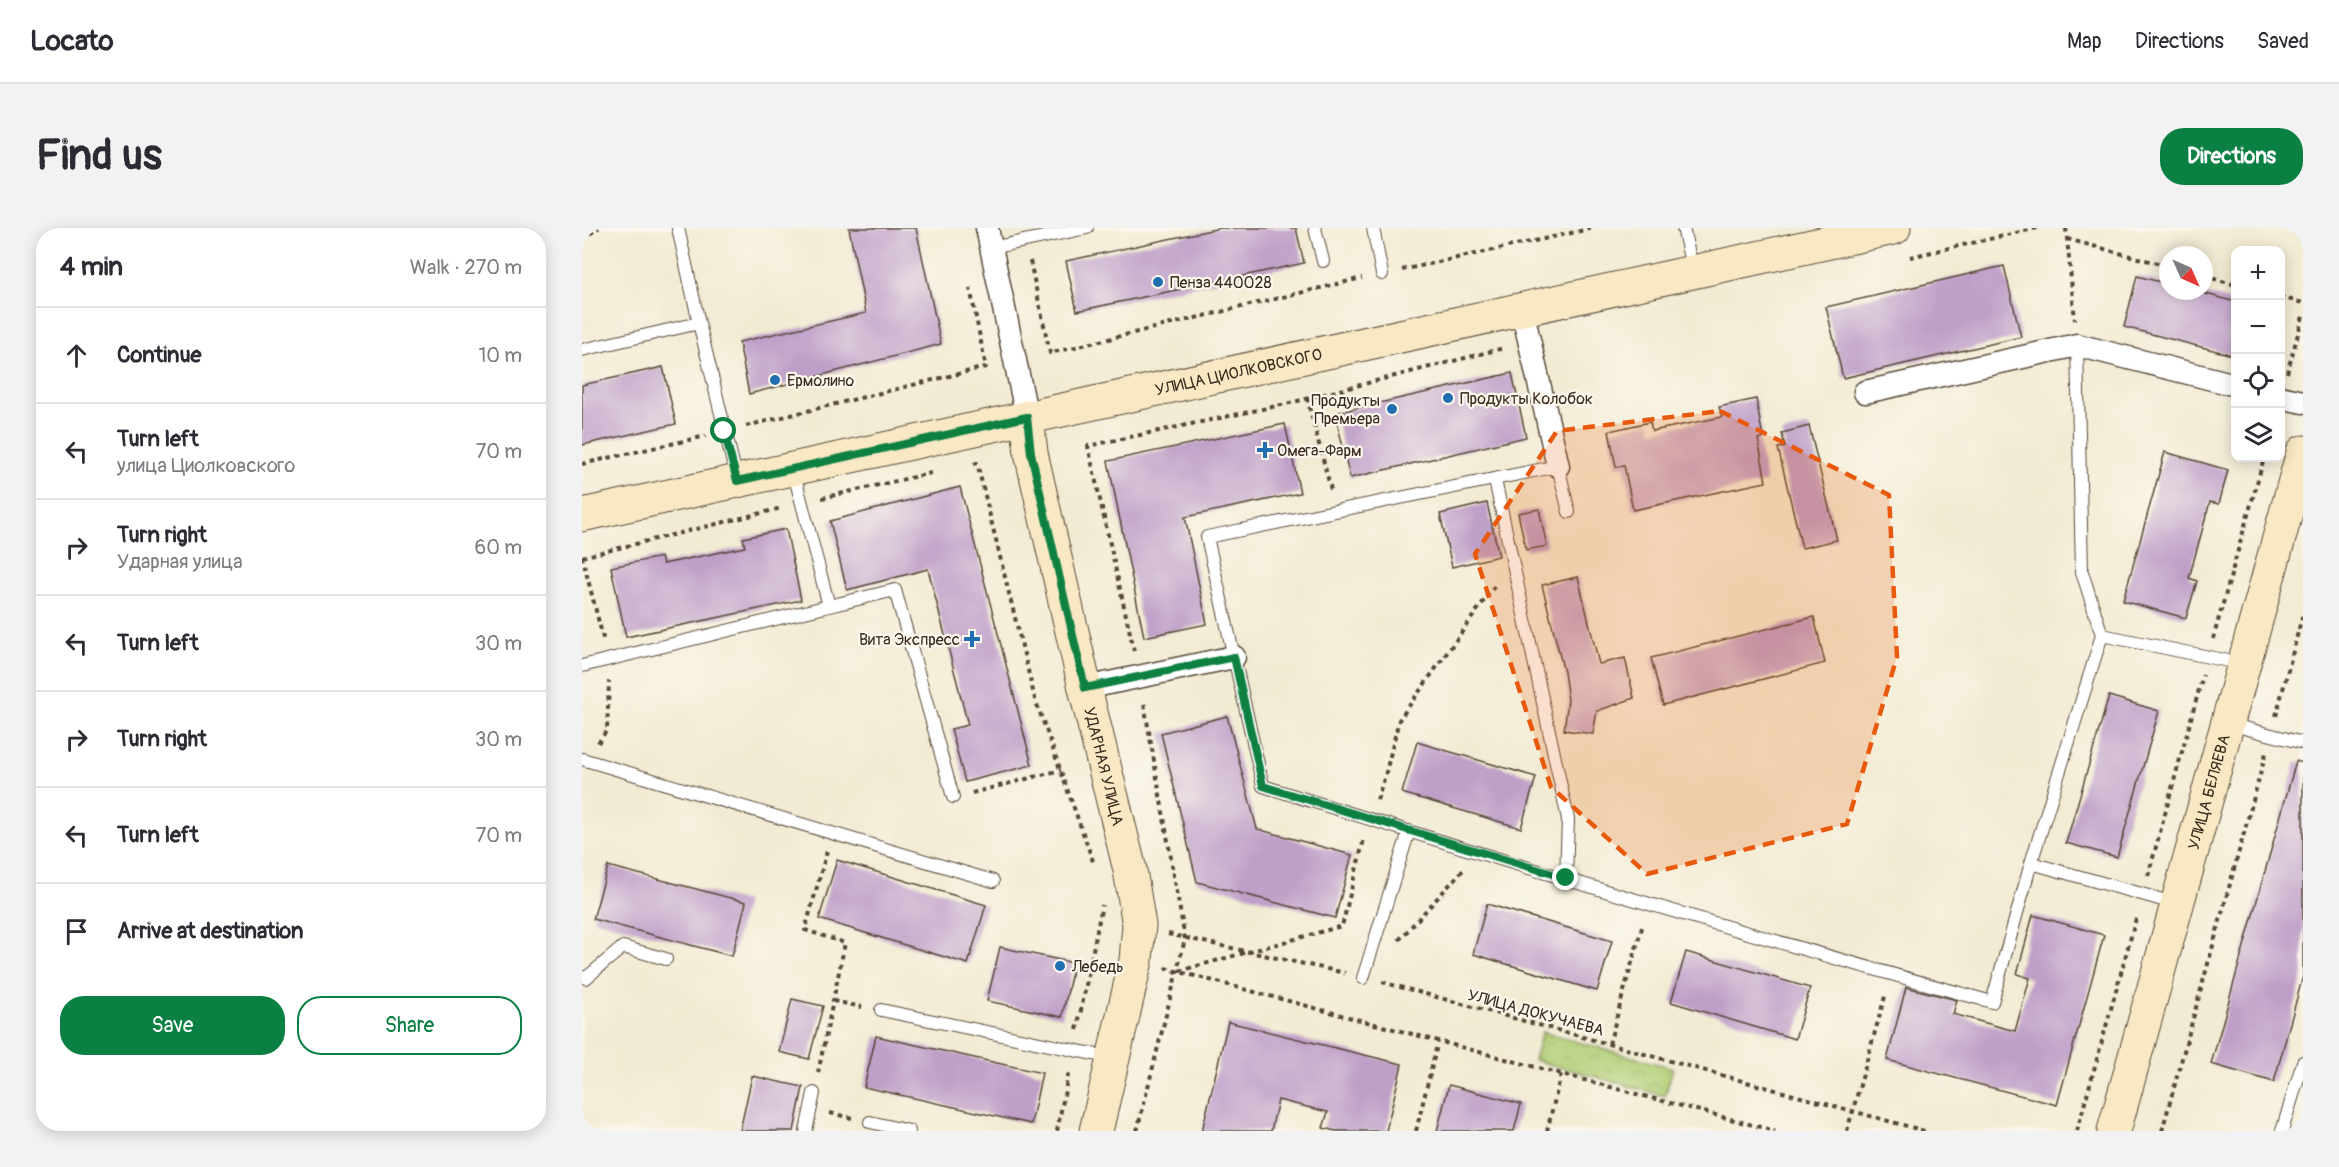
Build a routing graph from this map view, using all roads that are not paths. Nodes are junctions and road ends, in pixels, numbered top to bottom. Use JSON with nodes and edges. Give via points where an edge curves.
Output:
{"nodes":[{"id":1,"x":678,"y":228,"type":"edge"},
{"id":2,"x":1087,"y":228,"type":"edge"},
{"id":3,"x":1315,"y":228,"type":"edge"},
{"id":4,"x":1373,"y":228,"type":"edge"},
{"id":5,"x":1683,"y":228,"type":"edge"},
{"id":6,"x":1894,"y":228,"type":"edge"},
{"id":7,"x":989,"y":238,"type":"edge"},
{"id":8,"x":1323,"y":261,"type":"dead end"},
{"id":9,"x":1694,"y":272,"type":"junction"},
{"id":10,"x":1382,"y":274,"type":"road end"},
{"id":11,"x":1522,"y":309,"type":"junction"},
{"id":12,"x":699,"y":323,"type":"junction"},
{"id":13,"x":2078,"y":345,"type":"junction"},
{"id":14,"x":582,"y":350,"type":"edge"},
{"id":15,"x":2231,"y":384,"type":"edge"},
{"id":16,"x":2285,"y":388,"type":"edge"},
{"id":17,"x":1865,"y":392,"type":"dead end"},
{"id":18,"x":2303,"y":402,"type":"edge"},
{"id":19,"x":1027,"y":417,"type":"junction"},
{"id":20,"x":2302,"y":457,"type":"edge"},
{"id":21,"x":1558,"y":466,"type":"junction"},
{"id":22,"x":793,"y":469,"type":"junction"},
{"id":23,"x":1495,"y":480,"type":"junction"},
{"id":24,"x":737,"y":481,"type":"junction"},
{"id":25,"x":1569,"y":512,"type":"dead end"},
{"id":26,"x":582,"y":515,"type":"edge"},
{"id":27,"x":829,"y":606,"type":"junction"},
{"id":28,"x":2102,"y":635,"type":"junction"},
{"id":29,"x":1234,"y":657,"type":"junction"},
{"id":30,"x":2244,"y":665,"type":"junction"},
{"id":31,"x":582,"y":666,"type":"edge"},
{"id":32,"x":1085,"y":688,"type":"junction"},
{"id":33,"x":2228,"y":723,"type":"junction"},
{"id":34,"x":2303,"y":743,"type":"edge"},
{"id":35,"x":582,"y":759,"type":"edge"},
{"id":36,"x":953,"y":798,"type":"road end"},
{"id":37,"x":1408,"y":831,"type":"junction"},
{"id":38,"x":2031,"y":863,"type":"junction"},
{"id":39,"x":1566,"y":878,"type":"junction"},
{"id":40,"x":993,"y":881,"type":"dead end"},
{"id":41,"x":2177,"y":904,"type":"junction"},
{"id":42,"x":666,"y":959,"type":"dead end"},
{"id":43,"x":582,"y":977,"type":"edge"},
{"id":44,"x":1364,"y":978,"type":"road end"},
{"id":45,"x":881,"y":1010,"type":"road end"},
{"id":46,"x":1113,"y":1059,"type":"junction"},
{"id":47,"x":2303,"y":1062,"type":"edge"},
{"id":48,"x":814,"y":1093,"type":"road end"},
{"id":49,"x":870,"y":1122,"type":"road end"},
{"id":50,"x":806,"y":1131,"type":"edge"},
{"id":51,"x":909,"y":1131,"type":"edge"},
{"id":52,"x":1096,"y":1131,"type":"edge"},
{"id":53,"x":2114,"y":1131,"type":"edge"},
{"id":54,"x":2282,"y":1131,"type":"edge"}],
"edges":[{"from":1,"to":12,"type":"lane"},
{"from":2,"to":7,"type":"lane","via":[[1026,241]]},
{"from":3,"to":8,"type":"lane"},
{"from":4,"to":10,"type":"lane"},
{"from":5,"to":9,"type":"lane"},
{"from":6,"to":9,"type":"street","name":"УЛИЦА ЦИОЛКОВСКОГО"},
{"from":7,"to":19,"type":"street","name":"УДАРНАЯ УЛИЦА"},
{"from":9,"to":11,"type":"street","name":"УЛИЦА ЦИОЛКОВСКОГО"},
{"from":11,"to":19,"type":"street","name":"УЛИЦА ЦИОЛКОВСКОГО"},
{"from":11,"to":21,"type":"street"},
{"from":12,"to":14,"type":"lane"},
{"from":12,"to":24,"type":"lane"},
{"from":13,"to":15,"type":"street"},
{"from":13,"to":17,"type":"street"},
{"from":13,"to":28,"type":"lane","via":[[2082,572]]},
{"from":16,"to":18,"type":"street"},
{"from":19,"to":22,"type":"street","name":"УЛИЦА ЦИОЛКОВСКОГО"},
{"from":19,"to":32,"type":"street","name":"УДАРНАЯ УЛИЦА","via":[[1031,453]]},
{"from":20,"to":30,"type":"street","name":"УЛИЦА БЕЛЯЕВА"},
{"from":21,"to":23,"type":"lane"},
{"from":21,"to":25,"type":"lane"},
{"from":22,"to":24,"type":"street","name":"УЛИЦА ЦИОЛКОВСКОГО"},
{"from":22,"to":27,"type":"lane"},
{"from":23,"to":29,"type":"lane","via":[[1206,537]]},
{"from":23,"to":39,"type":"lane","via":[[1568,819]]},
{"from":24,"to":26,"type":"street","name":"УЛИЦА ЦИОЛКОВСКОГО"},
{"from":27,"to":31,"type":"lane"},
{"from":27,"to":36,"type":"lane","via":[[895,590]]},
{"from":28,"to":30,"type":"lane"},
{"from":28,"to":38,"type":"lane"},
{"from":29,"to":32,"type":"street"},
{"from":29,"to":37,"type":"lane","via":[[1263,786]]},
{"from":30,"to":33,"type":"street","name":"УЛИЦА БЕЛЯЕВА"},
{"from":32,"to":46,"type":"street","name":"УДАРНАЯ УЛИЦА","via":[[1130,870],[1139,925],[1136,960]]},
{"from":33,"to":34,"type":"lane"},
{"from":33,"to":41,"type":"street","name":"УЛИЦА БЕЛЯЕВА"},
{"from":35,"to":40,"type":"lane"},
{"from":37,"to":39,"type":"lane"},
{"from":37,"to":44,"type":"lane"},
{"from":38,"to":39,"type":"lane","via":[[1992,1002]]},
{"from":38,"to":41,"type":"lane"},
{"from":41,"to":53,"type":"street","name":"УЛИЦА БЕЛЯЕВА"},
{"from":42,"to":43,"type":"lane","via":[[623,947],[586,978]]},
{"from":45,"to":46,"type":"lane"},
{"from":46,"to":52,"type":"street","name":"УДАРНАЯ УЛИЦА"},
{"from":47,"to":54,"type":"lane"},
{"from":48,"to":50,"type":"lane"},
{"from":49,"to":51,"type":"lane"}]}
